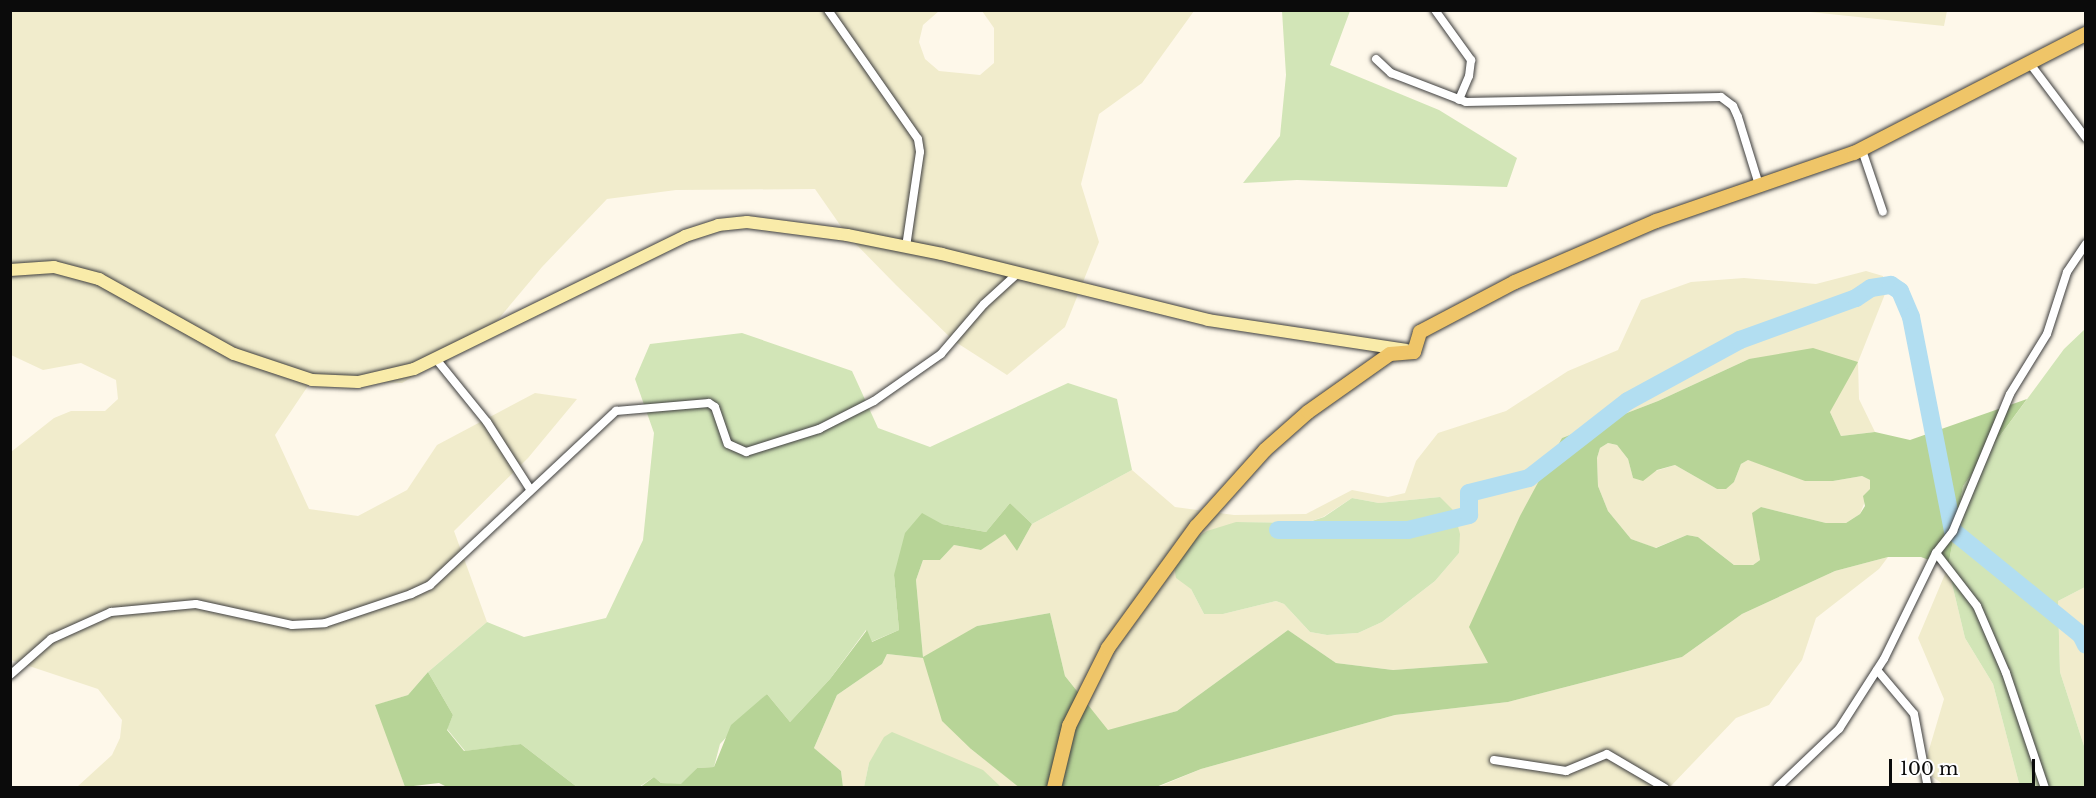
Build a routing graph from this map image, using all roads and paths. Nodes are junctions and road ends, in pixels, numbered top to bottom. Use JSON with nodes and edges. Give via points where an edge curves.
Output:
{"nodes":[{"id":1,"x":828,"y":10,"type":"edge"},
{"id":2,"x":1435,"y":10,"type":"edge"},
{"id":3,"x":2085,"y":34,"type":"edge"},
{"id":4,"x":1376,"y":59,"type":"dead end"},
{"id":5,"x":2031,"y":65,"type":"junction"},
{"id":6,"x":1459,"y":100,"type":"junction"},
{"id":7,"x":2085,"y":138,"type":"edge"},
{"id":8,"x":1862,"y":150,"type":"junction"},
{"id":9,"x":1759,"y":185,"type":"junction"},
{"id":10,"x":1883,"y":212,"type":"dead end"},
{"id":11,"x":2085,"y":244,"type":"edge"},
{"id":12,"x":906,"y":247,"type":"junction"},
{"id":13,"x":10,"y":270,"type":"edge"},
{"id":14,"x":1018,"y":273,"type":"junction"},
{"id":15,"x":1414,"y":352,"type":"junction"},
{"id":16,"x":436,"y":359,"type":"junction"},
{"id":17,"x":530,"y":489,"type":"junction"},
{"id":18,"x":1936,"y":553,"type":"junction"},
{"id":19,"x":1877,"y":670,"type":"junction"},
{"id":20,"x":10,"y":675,"type":"edge"},
{"id":21,"x":1494,"y":760,"type":"dead end"},
{"id":22,"x":1055,"y":785,"type":"edge"},
{"id":23,"x":1665,"y":788,"type":"edge"},
{"id":24,"x":1777,"y":788,"type":"edge"},
{"id":25,"x":1928,"y":788,"type":"edge"},
{"id":26,"x":2045,"y":788,"type":"edge"}],
"edges":[{"from":1,"to":12,"type":"street","via":[[918,139],[920,152]]},
{"from":2,"to":6,"type":"street","via":[[1471,60]]},
{"from":3,"to":5,"type":"main road"},
{"from":4,"to":6,"type":"street","via":[[1391,73]]},
{"from":5,"to":7,"type":"street"},
{"from":5,"to":8,"type":"main road"},
{"from":6,"to":9,"type":"street","via":[[1721,97],[1733,106],[1738,117]]},
{"from":8,"to":9,"type":"main road"},
{"from":8,"to":10,"type":"street"},
{"from":9,"to":15,"type":"main road","via":[[1604,241],[1515,282],[1420,332]]},
{"from":11,"to":18,"type":"street","via":[[2067,272],[2047,334],[2010,394],[1953,531]]},
{"from":12,"to":14,"type":"street"},
{"from":12,"to":16,"type":"street","via":[[791,226],[754,222],[718,225],[606,274]]},
{"from":13,"to":16,"type":"street","via":[[54,267],[99,279],[234,354],[312,380],[358,382]]},
{"from":14,"to":15,"type":"street","via":[[1208,320]]},
{"from":14,"to":17,"type":"street","via":[[984,304],[941,354],[873,401],[819,429],[746,452],[728,444],[715,407],[709,403],[620,409]]},
{"from":15,"to":22,"type":"main road","via":[[1390,354],[1308,412],[1265,450],[1189,534],[1094,673],[1069,726]]},
{"from":16,"to":17,"type":"street","via":[[487,422]]},
{"from":17,"to":20,"type":"street","via":[[430,585],[358,614],[325,623],[292,625],[210,605],[111,612],[51,639]]},
{"from":18,"to":19,"type":"street"},
{"from":18,"to":26,"type":"street","via":[[1977,606],[2006,673]]},
{"from":19,"to":24,"type":"street","via":[[1839,729]]},
{"from":19,"to":25,"type":"street","via":[[1914,714]]},
{"from":21,"to":23,"type":"street","via":[[1566,771],[1607,754],[1651,776]]}]}
